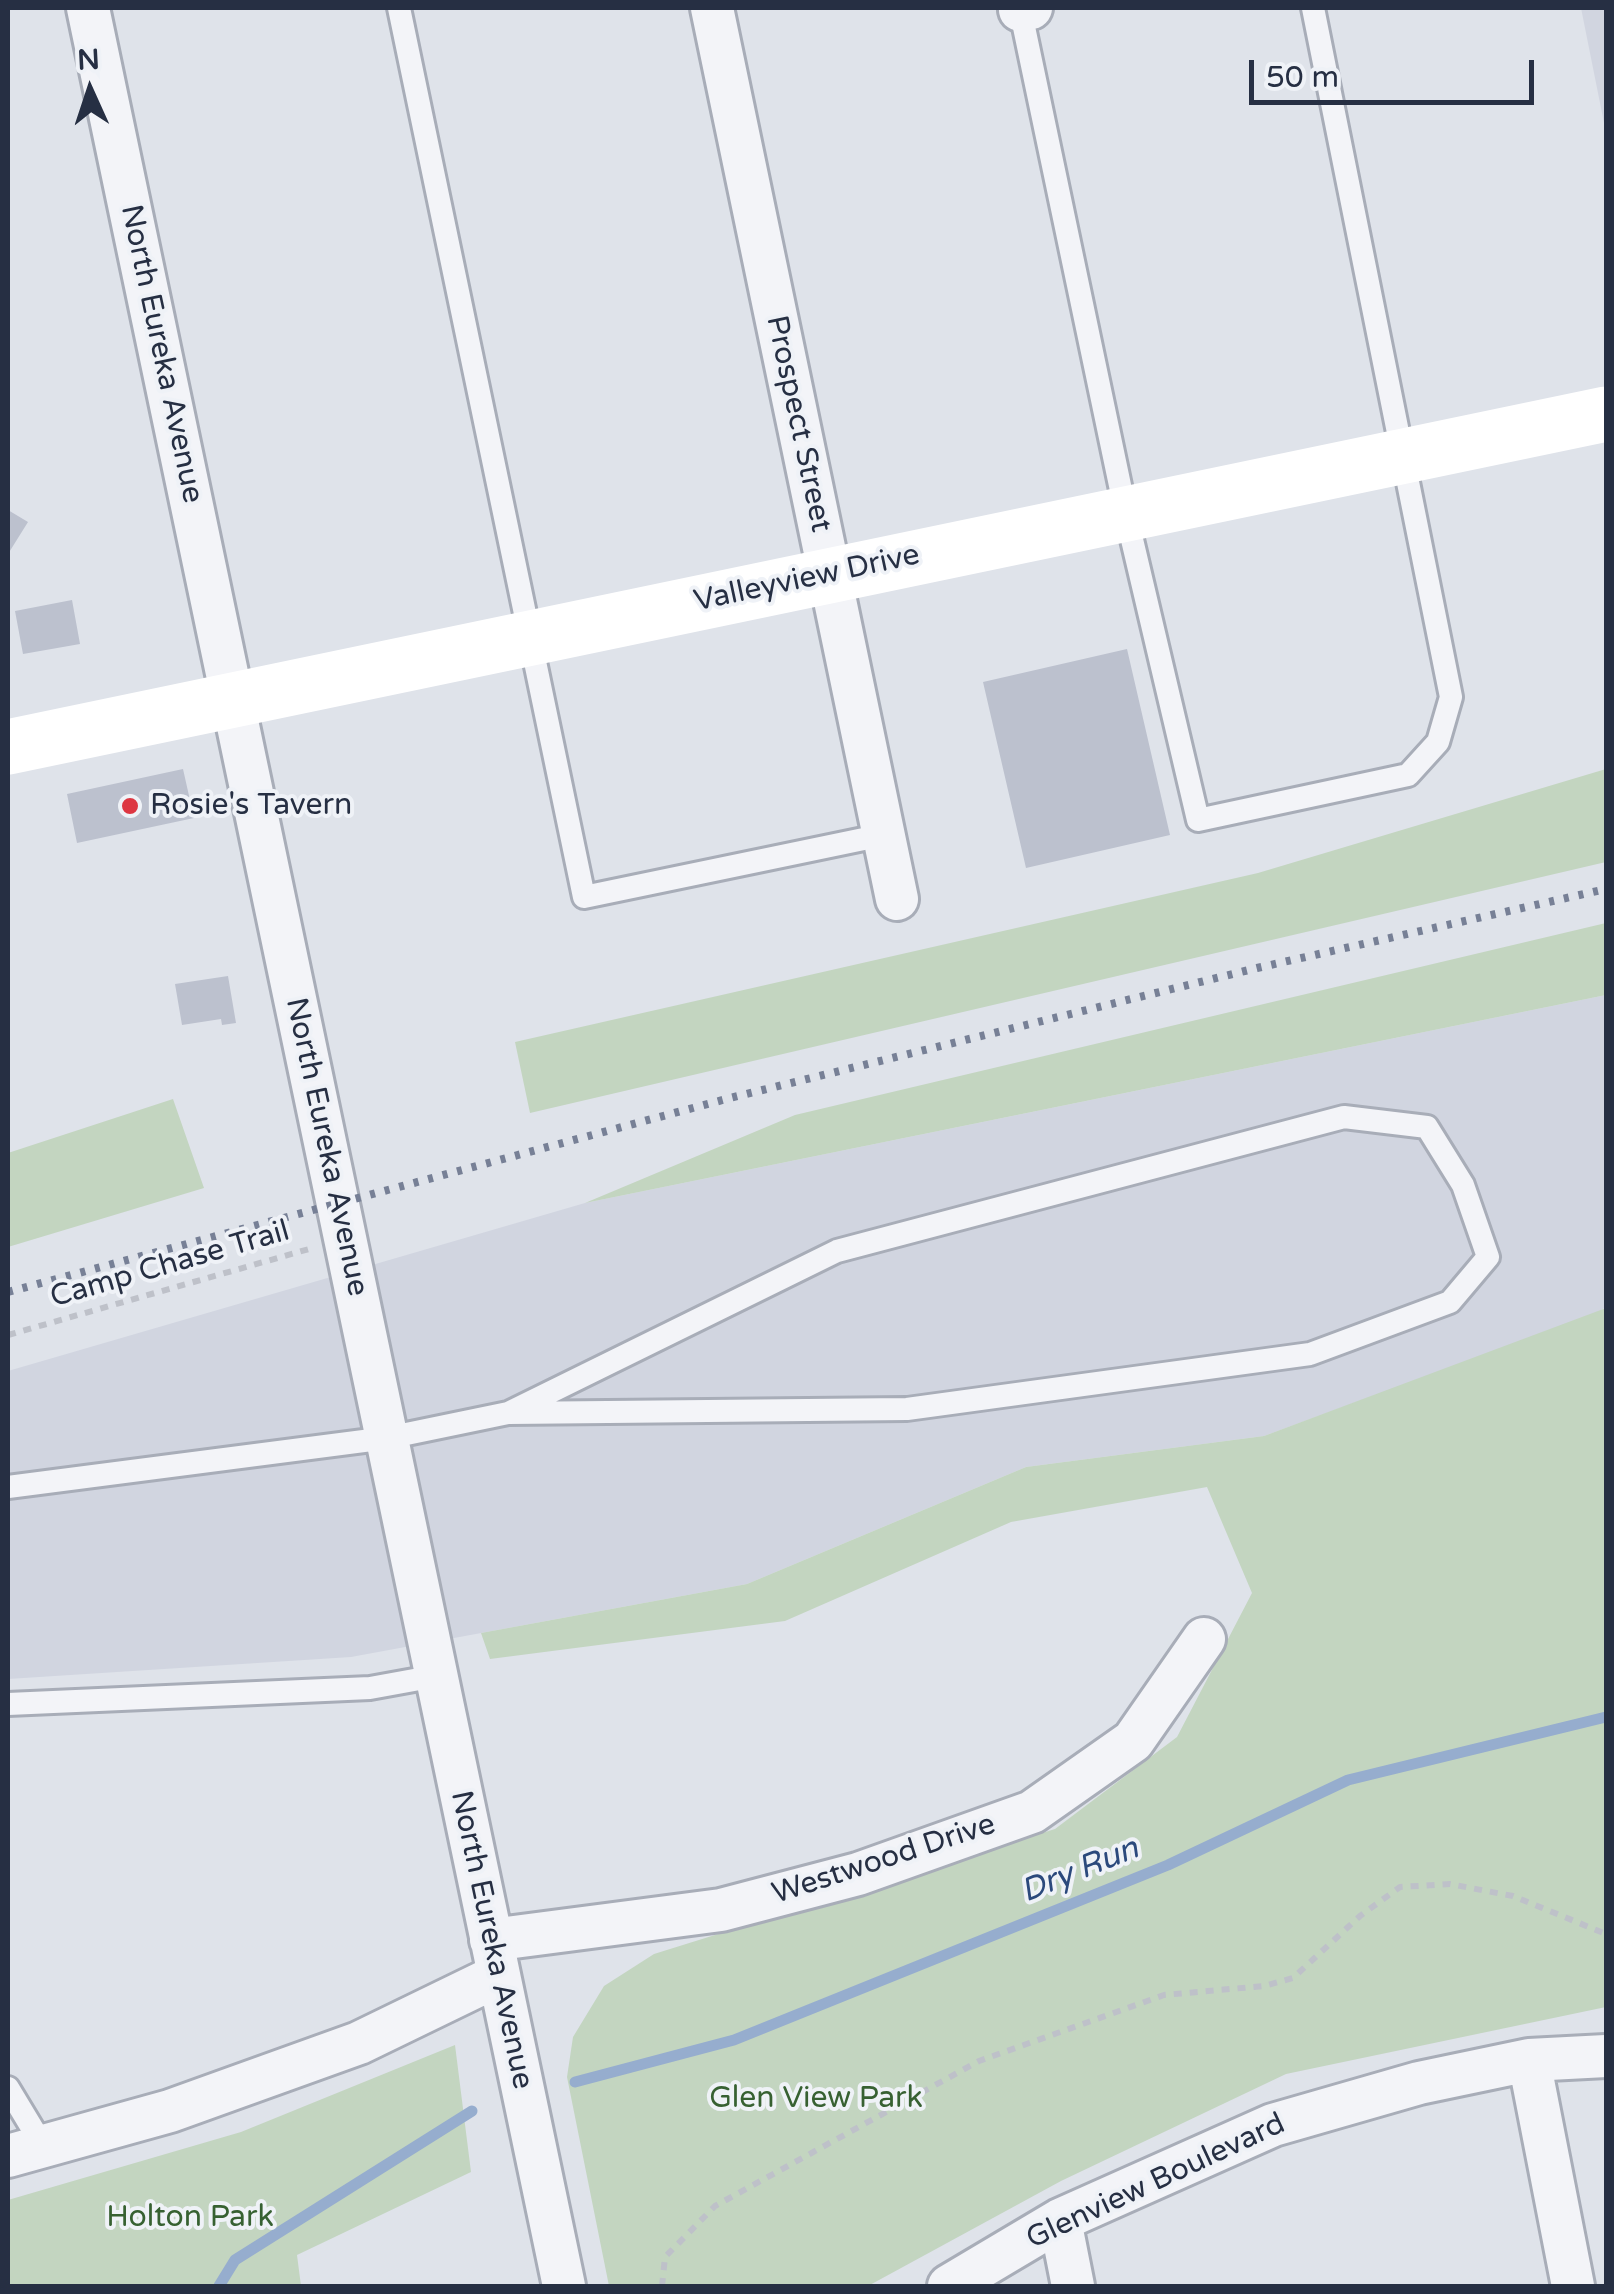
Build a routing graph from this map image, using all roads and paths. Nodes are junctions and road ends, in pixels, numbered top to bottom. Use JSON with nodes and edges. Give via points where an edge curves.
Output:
{"nodes":[{"id":1,"x":88,"y":8,"type":"edge"},
{"id":2,"x":399,"y":8,"type":"edge"},
{"id":3,"x":712,"y":8,"type":"edge"},
{"id":4,"x":1024,"y":8,"type":"edge"},
{"id":5,"x":1313,"y":8,"type":"edge"},
{"id":6,"x":1606,"y":414,"type":"edge"},
{"id":7,"x":1403,"y":455,"type":"junction"},
{"id":8,"x":1126,"y":514,"type":"junction"},
{"id":9,"x":829,"y":573,"type":"junction"},
{"id":10,"x":530,"y":638,"type":"junction"},
{"id":11,"x":234,"y":701,"type":"junction"},
{"id":12,"x":8,"y":747,"type":"edge"},
{"id":13,"x":883,"y":834,"type":"junction"},
{"id":14,"x":897,"y":900,"type":"dead end"},
{"id":15,"x":346,"y":1239,"type":"junction"},
{"id":16,"x":8,"y":1335,"type":"edge"},
{"id":17,"x":508,"y":1413,"type":"junction"},
{"id":18,"x":387,"y":1438,"type":"junction"},
{"id":19,"x":8,"y":1487,"type":"edge"},
{"id":20,"x":1204,"y":1640,"type":"dead end"},
{"id":21,"x":436,"y":1676,"type":"junction"},
{"id":22,"x":8,"y":1704,"type":"edge"},
{"id":23,"x":1606,"y":1934,"type":"edge"},
{"id":24,"x":494,"y":1958,"type":"junction"},
{"id":25,"x":1606,"y":2056,"type":"edge"},
{"id":26,"x":1529,"y":2060,"type":"junction"},
{"id":27,"x":8,"y":2088,"type":"edge"},
{"id":28,"x":25,"y":2151,"type":"edge"},
{"id":29,"x":1060,"y":2220,"type":"junction"},
{"id":30,"x":564,"y":2286,"type":"edge"},
{"id":31,"x":662,"y":2286,"type":"edge"},
{"id":32,"x":948,"y":2286,"type":"edge"},
{"id":33,"x":1073,"y":2286,"type":"edge"},
{"id":34,"x":1574,"y":2286,"type":"edge"}],
"edges":[{"from":1,"to":11,"type":"street","name":"North Eureka Avenue"},
{"from":2,"to":10,"type":"lane"},
{"from":3,"to":9,"type":"street","name":"Prospect Street"},
{"from":4,"to":8,"type":"lane"},
{"from":5,"to":7,"type":"lane"},
{"from":6,"to":7,"type":"street","name":"Valleyview Drive"},
{"from":7,"to":8,"type":"street","name":"Valleyview Drive"},
{"from":7,"to":8,"type":"lane","via":[[1451,696],[1438,742],[1408,774],[1198,820]]},
{"from":8,"to":9,"type":"street","name":"Valleyview Drive"},
{"from":9,"to":10,"type":"street","name":"Valleyview Drive"},
{"from":9,"to":13,"type":"street","name":"Prospect Street"},
{"from":10,"to":11,"type":"street","name":"Valleyview Drive"},
{"from":10,"to":13,"type":"lane","via":[[584,897]]},
{"from":11,"to":12,"type":"street","name":"Valleyview Drive"},
{"from":11,"to":15,"type":"street","name":"North Eureka Avenue"},
{"from":13,"to":14,"type":"street","name":"Prospect Street"},
{"from":15,"to":16,"type":"path","name":"Camp Chase Trail"},
{"from":15,"to":18,"type":"street","name":"North Eureka Avenue"},
{"from":17,"to":17,"type":"lane","via":[[837,1251],[1344,1116],[1427,1128],[1463,1186],[1488,1257],[1450,1302],[1310,1354],[907,1409]]},
{"from":17,"to":18,"type":"lane"},
{"from":18,"to":19,"type":"lane"},
{"from":18,"to":21,"type":"street","name":"North Eureka Avenue"},
{"from":20,"to":24,"type":"street","name":"Westwood Drive","via":[[1134,1741],[1032,1812],[858,1874]]},
{"from":21,"to":22,"type":"lane","via":[[370,1688]]},
{"from":21,"to":24,"type":"street","name":"North Eureka Avenue"},
{"from":23,"to":31,"type":"path","via":[[1513,1896],[1450,1884],[1400,1887],[1293,1978],[1164,1995],[979,2061],[714,2206],[665,2257]]},
{"from":24,"to":28,"type":"street","name":"Westwood Drive","via":[[359,2043],[170,2111]]},
{"from":24,"to":30,"type":"street","name":"North Eureka Avenue"},
{"from":25,"to":26,"type":"street","name":"Glenview Boulevard"},
{"from":26,"to":29,"type":"street","name":"Glenview Boulevard","via":[[1419,2082],[1273,2124]]},
{"from":26,"to":34,"type":"street"},
{"from":27,"to":28,"type":"lane"},
{"from":29,"to":32,"type":"street","name":"Glenview Boulevard"},
{"from":29,"to":33,"type":"street"}]}
